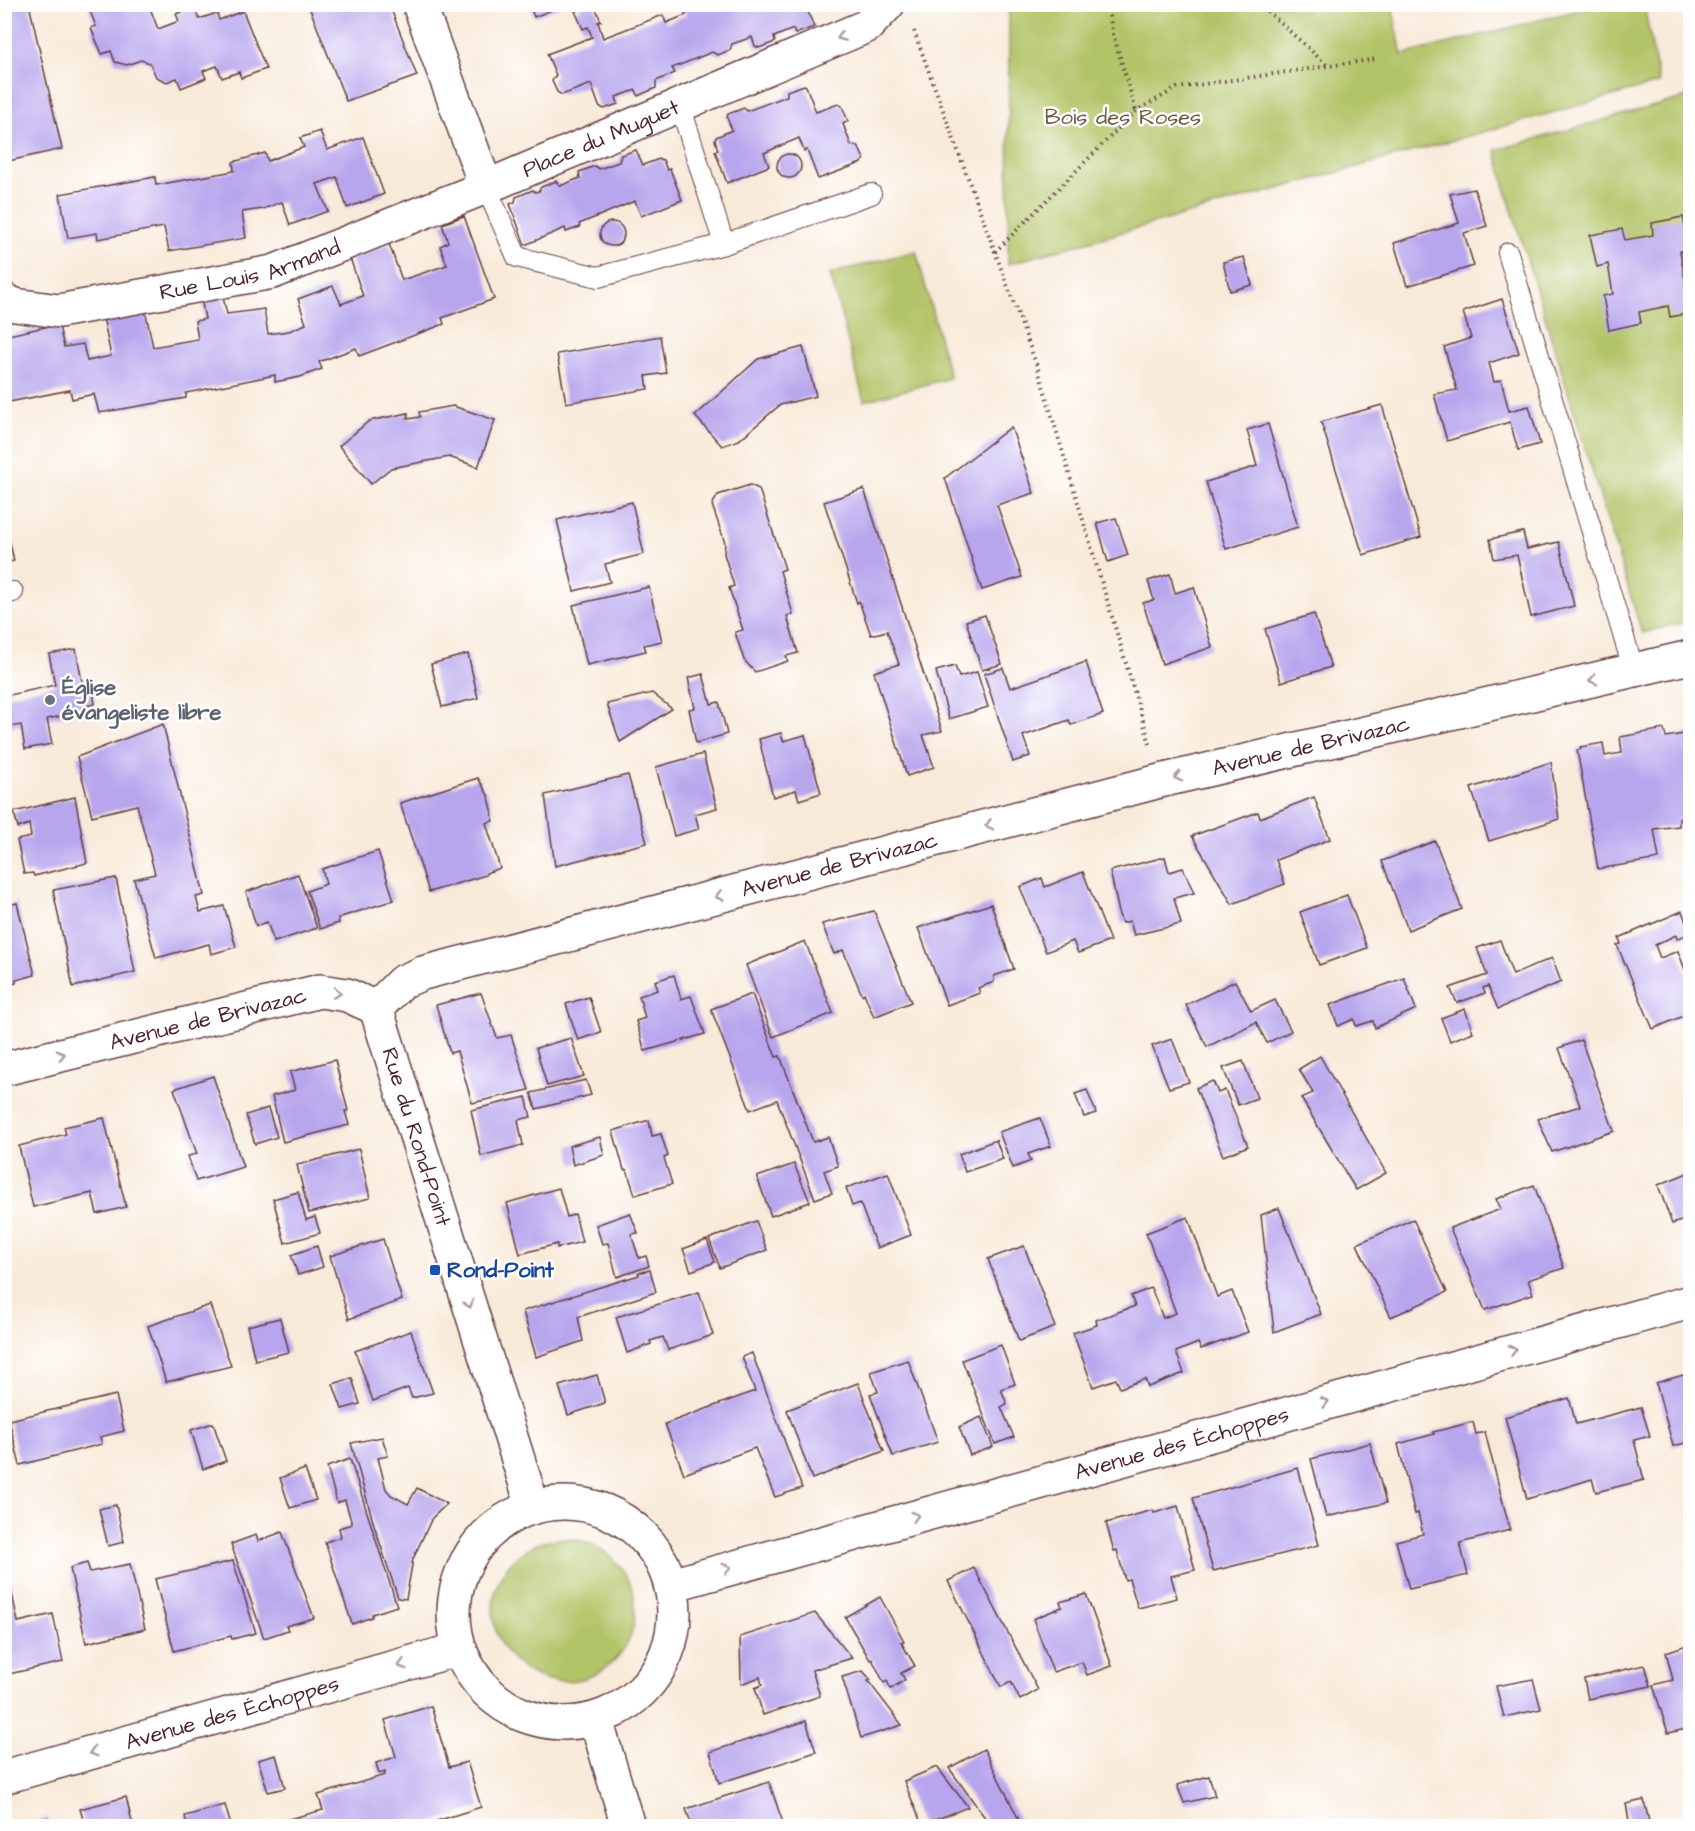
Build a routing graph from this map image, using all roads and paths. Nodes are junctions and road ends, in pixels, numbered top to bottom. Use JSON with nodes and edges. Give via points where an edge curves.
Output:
{"nodes":[{"id":1,"x":419,"y":4,"type":"edge"},
{"id":2,"x":1107,"y":4,"type":"edge"},
{"id":3,"x":1263,"y":7,"type":"dead end"},
{"id":4,"x":898,"y":13,"type":"edge"},
{"id":5,"x":1377,"y":59,"type":"dead end"},
{"id":6,"x":1328,"y":66,"type":"junction"},
{"id":7,"x":680,"y":105,"type":"junction"},
{"id":8,"x":1136,"y":111,"type":"junction"},
{"id":9,"x":486,"y":187,"type":"junction"},
{"id":10,"x":871,"y":194,"type":"dead end"},
{"id":11,"x":724,"y":244,"type":"junction"},
{"id":12,"x":994,"y":252,"type":"junction"},
{"id":13,"x":1508,"y":253,"type":"dead end"},
{"id":14,"x":4,"y":300,"type":"edge"},
{"id":15,"x":1690,"y":657,"type":"edge"},
{"id":16,"x":1634,"y":671,"type":"junction"},
{"id":17,"x":1160,"y":781,"type":"junction"},
{"id":18,"x":376,"y":1008,"type":"junction"},
{"id":19,"x":4,"y":1069,"type":"edge"},
{"id":20,"x":1690,"y":1302,"type":"edge"},
{"id":21,"x":533,"y":1507,"type":"junction"},
{"id":22,"x":671,"y":1584,"type":"junction"},
{"id":23,"x":459,"y":1649,"type":"junction"},
{"id":24,"x":596,"y":1720,"type":"junction"},
{"id":25,"x":4,"y":1777,"type":"edge"},
{"id":26,"x":628,"y":1827,"type":"edge"}],
"edges":[{"from":1,"to":9,"type":"street"},
{"from":2,"to":8,"type":"path"},
{"from":3,"to":6,"type":"path"},
{"from":4,"to":7,"type":"street","name":"Place du Muguet","one_way":true},
{"from":4,"to":12,"type":"path","via":[[914,31]]},
{"from":5,"to":6,"type":"path"},
{"from":6,"to":8,"type":"path","via":[[1177,88]]},
{"from":7,"to":9,"type":"street","name":"Place du Muguet"},
{"from":7,"to":11,"type":"lane"},
{"from":8,"to":12,"type":"path"},
{"from":9,"to":11,"type":"lane","via":[[517,257],[598,277]]},
{"from":9,"to":14,"type":"street","name":"Rue Louis Armand","via":[[273,272],[59,311]]},
{"from":10,"to":11,"type":"lane"},
{"from":12,"to":17,"type":"path","via":[[1038,369]]},
{"from":13,"to":16,"type":"lane"},
{"from":15,"to":16,"type":"street","name":"Avenue de Brivazac"},
{"from":16,"to":17,"type":"street","name":"Avenue de Brivazac","one_way":true},
{"from":17,"to":18,"type":"street","name":"Avenue de Brivazac","one_way":true,"via":[[423,973],[402,982]]},
{"from":19,"to":18,"type":"street","name":"Avenue de Brivazac","one_way":true,"via":[[320,991],[347,995]]},
{"from":18,"to":21,"type":"street","name":"Rue du Rond-Point","one_way":true},
{"from":22,"to":20,"type":"street","name":"Avenue des Échoppes","one_way":true},
{"from":21,"to":22,"type":"street","via":[[568,1503],[602,1510],[633,1527],[656,1552]]},
{"from":21,"to":23,"type":"street","via":[[501,1522],[475,1547],[459,1578],[453,1614]]},
{"from":22,"to":24,"type":"street","via":[[674,1618],[667,1652],[651,1682],[626,1705]]},
{"from":23,"to":24,"type":"street","via":[[474,1679],[498,1703],[529,1719],[562,1724]]},
{"from":23,"to":25,"type":"street","name":"Avenue des Échoppes","one_way":true},
{"from":24,"to":26,"type":"street"}]}
